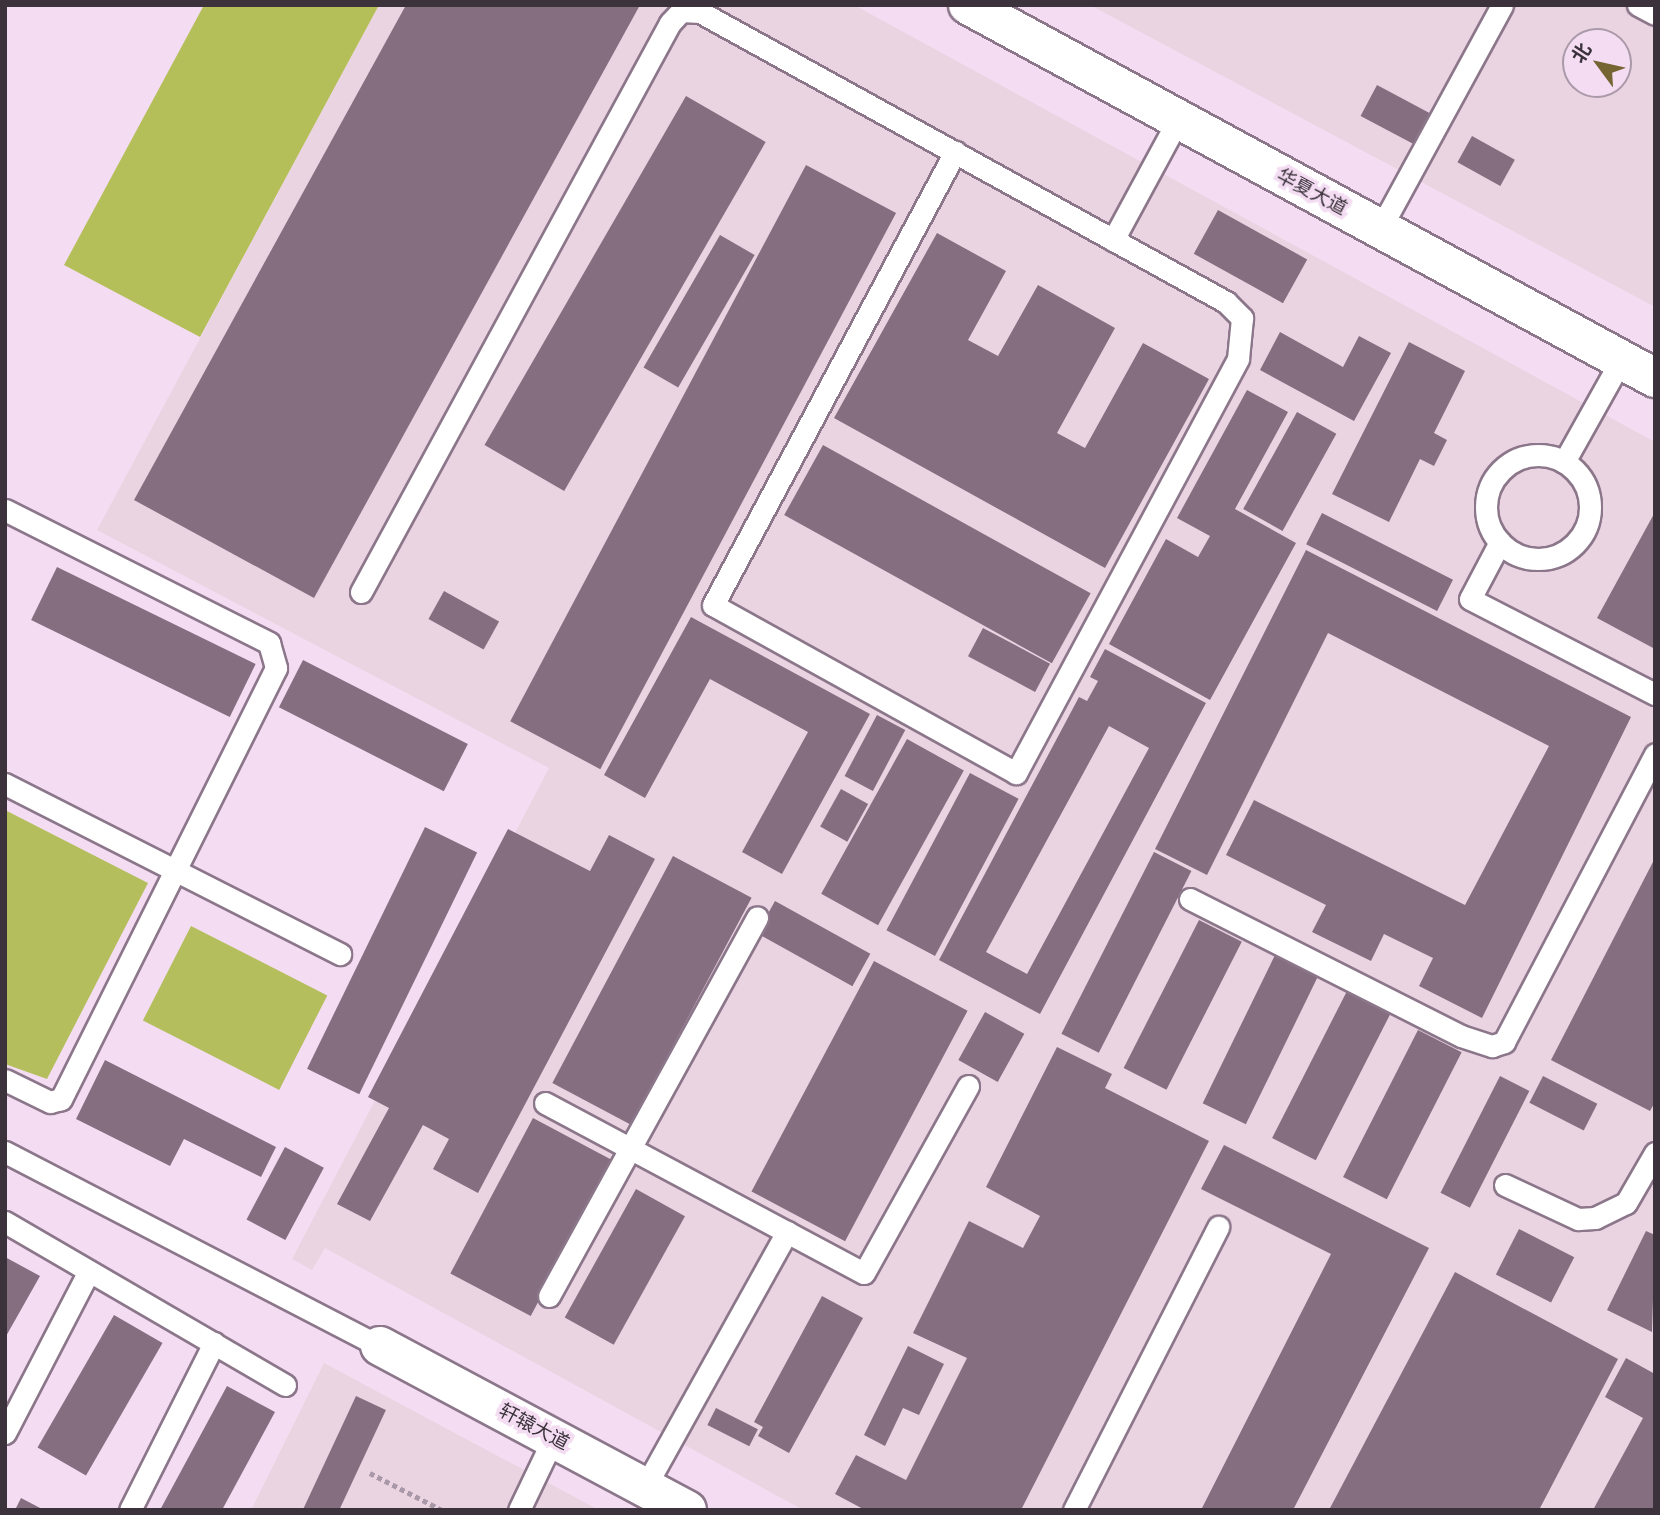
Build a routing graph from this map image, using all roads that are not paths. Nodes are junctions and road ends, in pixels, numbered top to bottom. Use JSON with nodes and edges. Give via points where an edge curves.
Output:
{"nodes":[{"id":1,"x":968,"y":5,"type":"edge"},
{"id":2,"x":1502,"y":5,"type":"edge"},
{"id":3,"x":1638,"y":5,"type":"edge"},
{"id":4,"x":1655,"y":14,"type":"edge"},
{"id":5,"x":1178,"y":120,"type":"junction"},
{"id":6,"x":955,"y":152,"type":"junction"},
{"id":7,"x":1380,"y":229,"type":"junction"},
{"id":8,"x":1113,"y":240,"type":"junction"},
{"id":9,"x":1621,"y":360,"type":"junction"},
{"id":10,"x":1655,"y":378,"type":"edge"},
{"id":11,"x":1564,"y":461,"type":"junction"},
{"id":12,"x":5,"y":510,"type":"edge"},
{"id":13,"x":1500,"y":542,"type":"junction"},
{"id":14,"x":361,"y":592,"type":"dead end"},
{"id":15,"x":1655,"y":694,"type":"edge"},
{"id":16,"x":1655,"y":754,"type":"edge"},
{"id":17,"x":5,"y":784,"type":"edge"},
{"id":18,"x":177,"y":871,"type":"junction"},
{"id":19,"x":1191,"y":899,"type":"dead end"},
{"id":20,"x":757,"y":917,"type":"dead end"},
{"id":21,"x":340,"y":954,"type":"dead end"},
{"id":22,"x":5,"y":1080,"type":"edge"},
{"id":23,"x":968,"y":1086,"type":"dead end"},
{"id":24,"x":545,"y":1103,"type":"dead end"},
{"id":25,"x":630,"y":1148,"type":"junction"},
{"id":26,"x":5,"y":1152,"type":"edge"},
{"id":27,"x":1655,"y":1153,"type":"edge"},
{"id":28,"x":1506,"y":1185,"type":"dead end"},
{"id":29,"x":5,"y":1222,"type":"edge"},
{"id":30,"x":1218,"y":1227,"type":"dead end"},
{"id":31,"x":787,"y":1232,"type":"junction"},
{"id":32,"x":89,"y":1271,"type":"junction"},
{"id":33,"x":549,"y":1296,"type":"dead end"},
{"id":34,"x":214,"y":1343,"type":"junction"},
{"id":35,"x":380,"y":1346,"type":"joint"},
{"id":36,"x":285,"y":1385,"type":"dead end"},
{"id":37,"x":5,"y":1433,"type":"edge"},
{"id":38,"x":554,"y":1437,"type":"junction"},
{"id":39,"x":645,"y":1487,"type":"junction"},
{"id":40,"x":130,"y":1510,"type":"edge"},
{"id":41,"x":519,"y":1510,"type":"edge"},
{"id":42,"x":687,"y":1510,"type":"edge"},
{"id":43,"x":1074,"y":1510,"type":"edge"}],
"edges":[{"from":1,"to":5,"type":"street","name":"华夏大道"},
{"from":2,"to":7,"type":"lane"},
{"from":3,"to":4,"type":"lane"},
{"from":5,"to":7,"type":"street","name":"华夏大道"},
{"from":5,"to":8,"type":"lane"},
{"from":6,"to":8,"type":"lane"},
{"from":6,"to":8,"type":"lane","via":[[713,605],[1016,773],[1238,359],[1243,338],[1242,318],[1226,302]]},
{"from":6,"to":14,"type":"lane","via":[[700,12],[681,12],[670,23]]},
{"from":7,"to":9,"type":"street","name":"华夏大道"},
{"from":9,"to":10,"type":"street","name":"华夏大道"},
{"from":9,"to":11,"type":"lane"},
{"from":11,"to":13,"type":"lane","via":[[1525,457],[1503,468],[1493,481],[1487,513]]},
{"from":11,"to":13,"type":"lane","via":[[1587,488],[1591,506],[1579,540],[1548,558],[1513,552]]},
{"from":12,"to":18,"type":"lane","via":[[269,643],[276,655],[272,681]]},
{"from":13,"to":15,"type":"lane","via":[[1470,599]]},
{"from":16,"to":19,"type":"lane","via":[[1504,1042],[1492,1046],[1461,1036]]},
{"from":17,"to":18,"type":"lane"},
{"from":18,"to":21,"type":"lane"},
{"from":18,"to":22,"type":"lane","via":[[61,1099],[50,1102]]},
{"from":20,"to":25,"type":"lane"},
{"from":23,"to":31,"type":"lane","via":[[864,1273]]},
{"from":24,"to":25,"type":"lane"},
{"from":25,"to":31,"type":"lane"},
{"from":25,"to":33,"type":"lane"},
{"from":26,"to":35,"type":"lane"},
{"from":27,"to":28,"type":"lane","via":[[1626,1203],[1595,1219],[1578,1219]]},
{"from":29,"to":32,"type":"lane"},
{"from":30,"to":43,"type":"lane"},
{"from":31,"to":39,"type":"lane"},
{"from":32,"to":34,"type":"lane"},
{"from":32,"to":37,"type":"lane"},
{"from":34,"to":36,"type":"lane"},
{"from":34,"to":40,"type":"lane"},
{"from":35,"to":38,"type":"street","name":"轩辕大道"},
{"from":38,"to":39,"type":"street","name":"轩辕大道"},
{"from":38,"to":41,"type":"lane"},
{"from":39,"to":42,"type":"street","name":"轩辕大道"}]}
